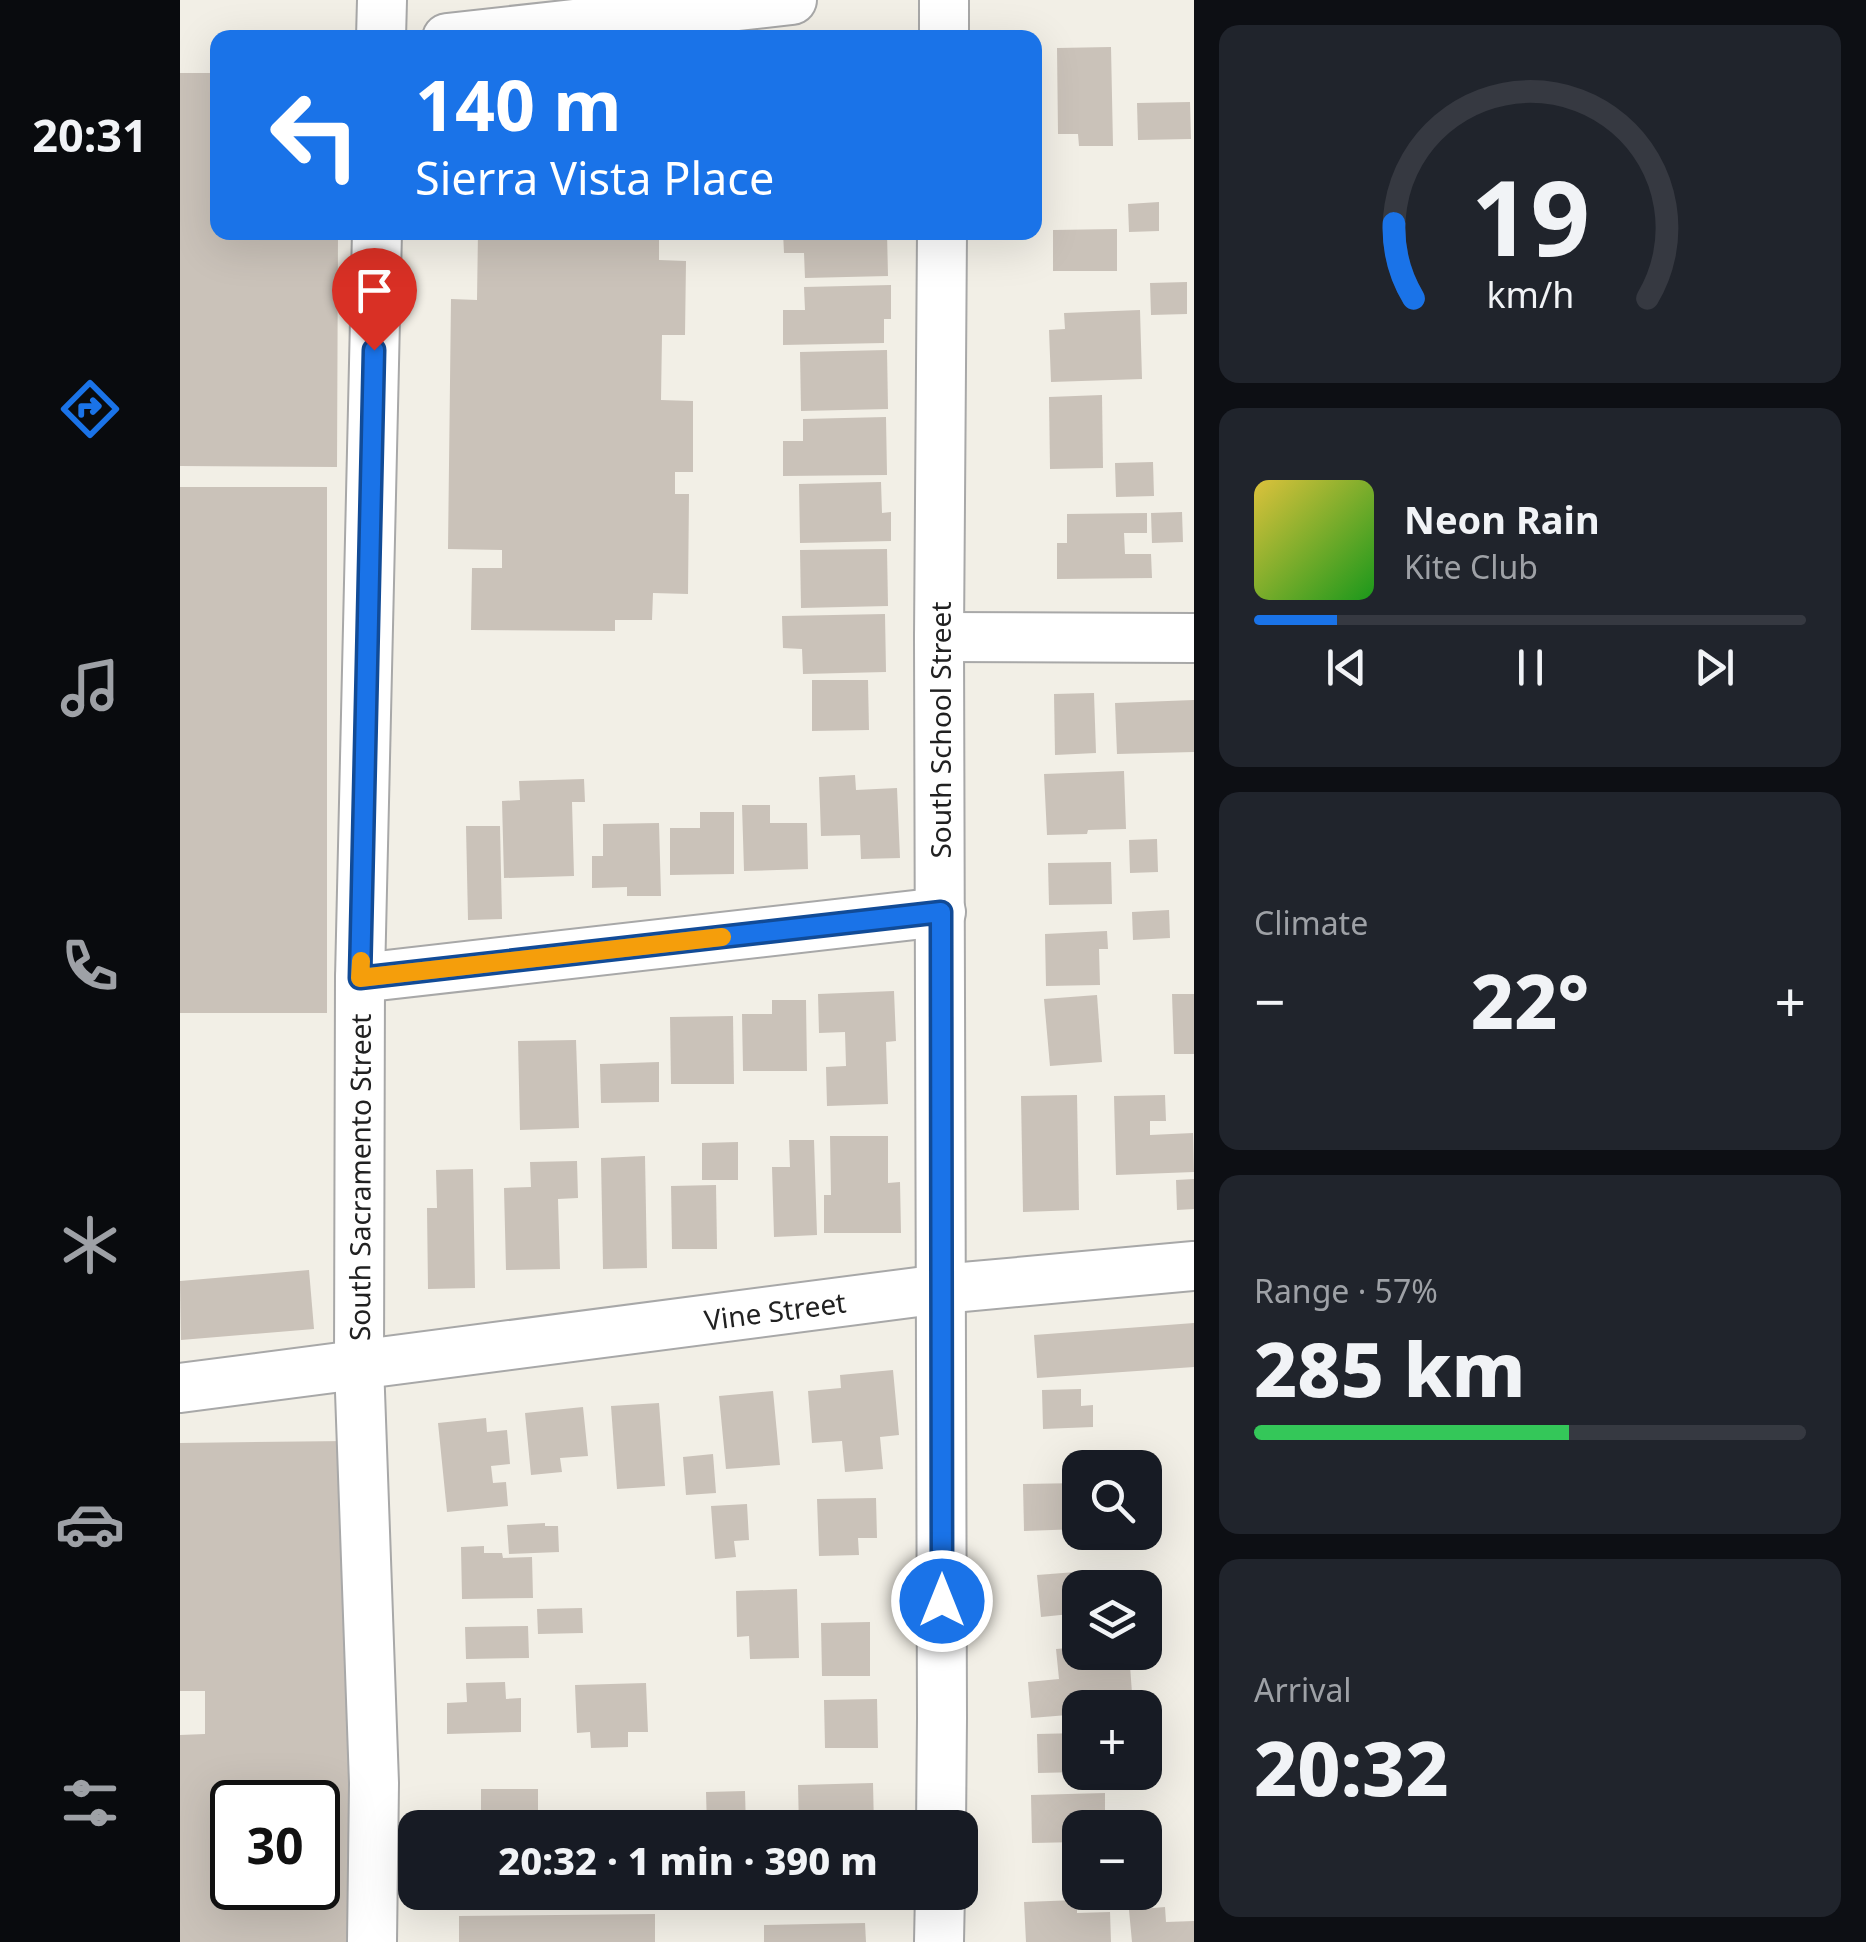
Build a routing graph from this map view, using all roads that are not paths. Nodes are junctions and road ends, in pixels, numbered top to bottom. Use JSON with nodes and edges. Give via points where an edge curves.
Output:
{"nodes":[{"id":1,"x":382,"y":0,"type":"edge"},
{"id":2,"x":792,"y":0,"type":"edge"},
{"id":3,"x":944,"y":0,"type":"edge"},
{"id":4,"x":381,"y":30,"type":"edge"},
{"id":5,"x":520,"y":30,"type":"edge"},
{"id":6,"x":944,"y":30,"type":"edge"},
{"id":7,"x":377,"y":240,"type":"edge"},
{"id":8,"x":942,"y":240,"type":"edge"},
{"id":9,"x":940,"y":637,"type":"junction"},
{"id":10,"x":1194,"y":638,"type":"edge"},
{"id":11,"x":941,"y":912,"type":"junction"},
{"id":12,"x":360,"y":978,"type":"junction"},
{"id":13,"x":1194,"y":1266,"type":"edge"},
{"id":14,"x":941,"y":1289,"type":"junction"},
{"id":15,"x":359,"y":1364,"type":"junction"},
{"id":16,"x":180,"y":1388,"type":"edge"},
{"id":17,"x":940,"y":1810,"type":"edge"},
{"id":18,"x":940,"y":1910,"type":"edge"},
{"id":19,"x":372,"y":1942,"type":"edge"},
{"id":20,"x":939,"y":1942,"type":"edge"}],
"edges":[{"from":1,"to":4,"type":"street"},
{"from":2,"to":5,"type":"street"},
{"from":3,"to":6,"type":"street"},
{"from":7,"to":12,"type":"street","name":"South Sacramento Street"},
{"from":8,"to":9,"type":"street","name":"South School Street"},
{"from":9,"to":10,"type":"street"},
{"from":9,"to":11,"type":"street","name":"South School Street"},
{"from":11,"to":12,"type":"street"},
{"from":11,"to":14,"type":"street","name":"South School Street"},
{"from":12,"to":15,"type":"street","name":"South Sacramento Street"},
{"from":13,"to":14,"type":"street","name":"Vine Street"},
{"from":14,"to":15,"type":"street","name":"Vine Street"},
{"from":14,"to":17,"type":"street","name":"South School Street"},
{"from":15,"to":16,"type":"street","name":"Vine Street"},
{"from":15,"to":19,"type":"street","name":"South Sacramento Street","via":[[374,1782]]},
{"from":18,"to":20,"type":"street"}]}
